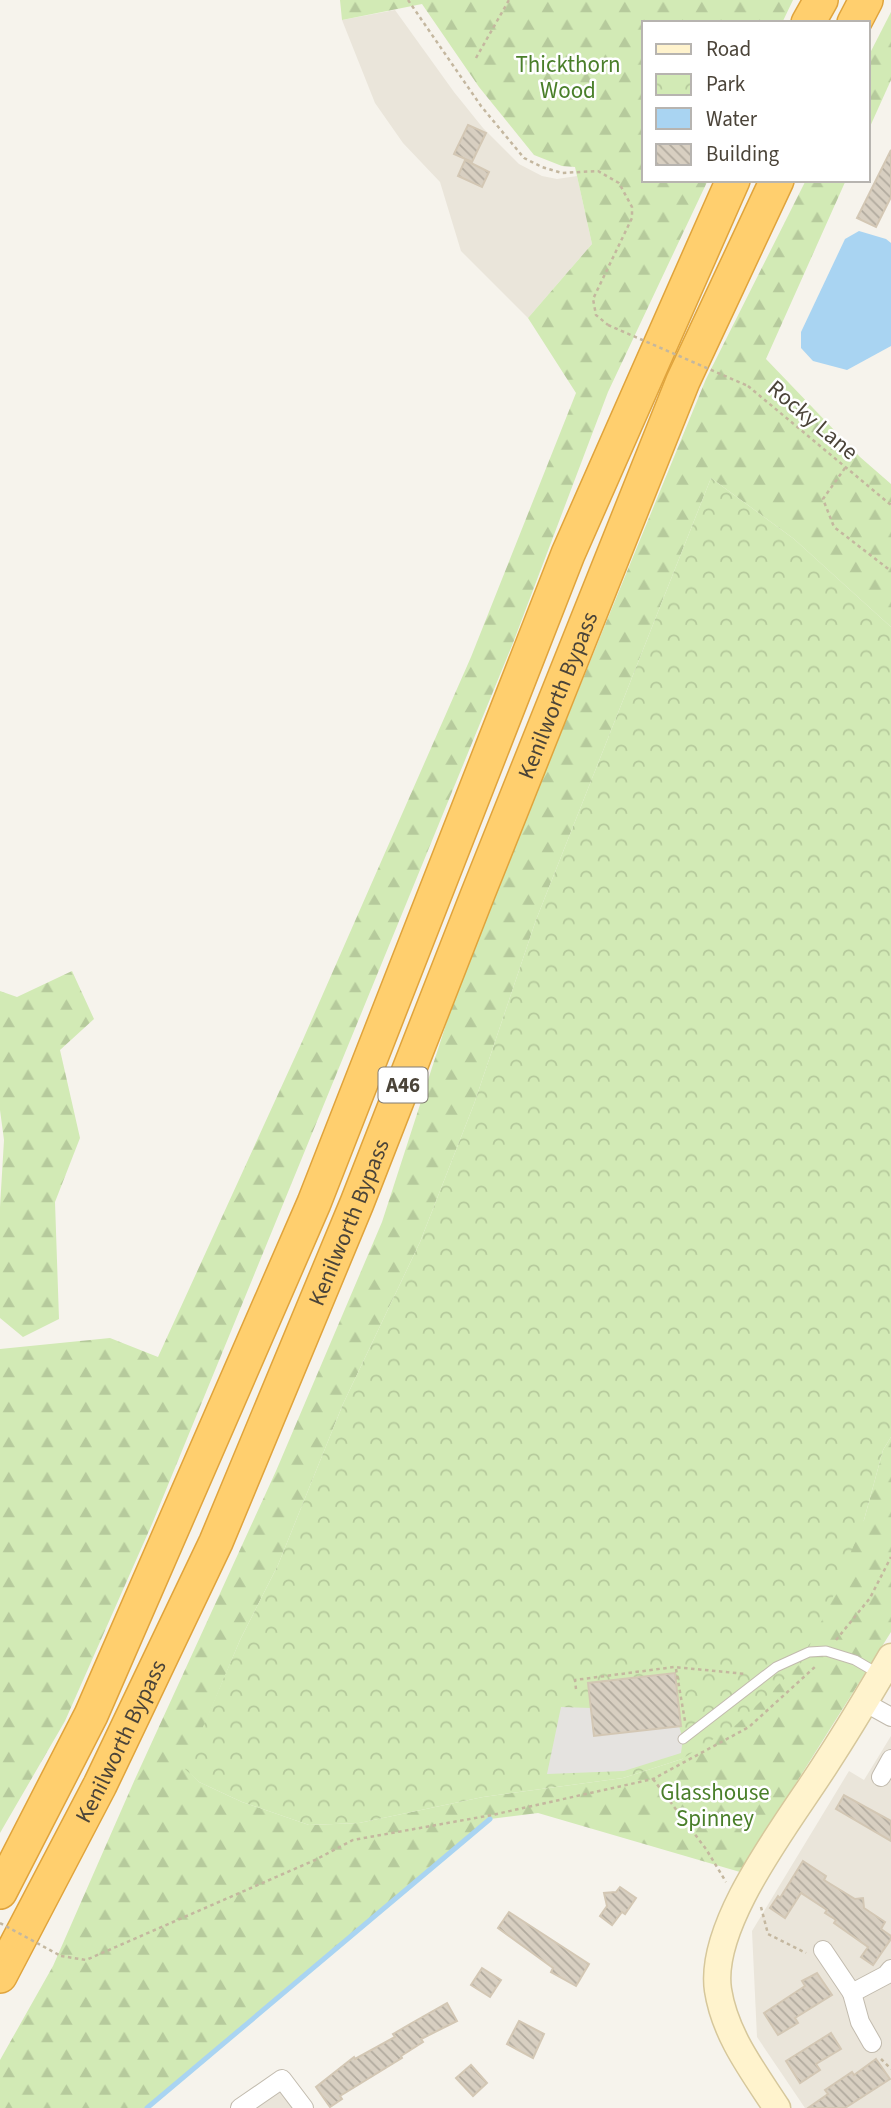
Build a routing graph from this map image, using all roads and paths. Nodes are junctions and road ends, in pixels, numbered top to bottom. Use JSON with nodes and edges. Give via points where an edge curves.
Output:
{"nodes":[{"id":1,"x":408,"y":0,"type":"edge"},
{"id":2,"x":509,"y":0,"type":"edge"},
{"id":3,"x":821,"y":0,"type":"edge"},
{"id":4,"x":866,"y":0,"type":"edge"},
{"id":5,"x":809,"y":21,"type":"edge"},
{"id":6,"x":855,"y":21,"type":"edge"},
{"id":7,"x":476,"y":58,"type":"dead end"},
{"id":8,"x":732,"y":182,"type":"edge"},
{"id":9,"x":775,"y":182,"type":"edge"},
{"id":10,"x":846,"y":467,"type":"junction"},
{"id":11,"x":891,"y":505,"type":"edge"},
{"id":12,"x":891,"y":571,"type":"edge"},
{"id":13,"x":891,"y":1556,"type":"edge"},
{"id":14,"x":825,"y":1651,"type":"junction"},
{"id":15,"x":886,"y":1666,"type":"edge"},
{"id":16,"x":676,"y":1669,"type":"junction"},
{"id":17,"x":767,"y":1675,"type":"junction"},
{"id":18,"x":576,"y":1689,"type":"dead end"},
{"id":19,"x":864,"y":1702,"type":"junction"},
{"id":20,"x":891,"y":1717,"type":"edge"},
{"id":21,"x":685,"y":1738,"type":"joint"},
{"id":22,"x":891,"y":1759,"type":"edge"},
{"id":23,"x":881,"y":1777,"type":"dead end"},
{"id":24,"x":653,"y":1779,"type":"junction"},
{"id":25,"x":0,"y":1892,"type":"edge"},
{"id":26,"x":740,"y":1903,"type":"junction"},
{"id":27,"x":0,"y":1923,"type":"edge"},
{"id":28,"x":823,"y":1950,"type":"joint"},
{"id":29,"x":891,"y":1969,"type":"edge"},
{"id":30,"x":0,"y":1976,"type":"edge"},
{"id":31,"x":852,"y":1993,"type":"junction"},
{"id":32,"x":872,"y":2043,"type":"dead end"},
{"id":33,"x":240,"y":2108,"type":"edge"},
{"id":34,"x":304,"y":2108,"type":"edge"},
{"id":35,"x":777,"y":2108,"type":"edge"}],
"edges":[{"from":1,"to":10,"type":"path","name":"Rocky Lane","bridge":true,"via":[[481,106],[524,158],[562,173],[598,171],[619,183],[632,207],[632,218],[593,299],[596,315],[608,325],[748,386]]},
{"from":2,"to":7,"type":"path"},
{"from":3,"to":5,"type":"highway"},
{"from":4,"to":6,"type":"highway"},
{"from":8,"to":25,"type":"highway","name":"Kenilworth Bypass","number":"A46","via":[[568,554],[314,1203],[91,1715]]},
{"from":9,"to":30,"type":"highway","name":"Kenilworth Bypass","number":"A46","via":[[683,381],[357,1203],[216,1542],[100,1785]]},
{"from":10,"to":11,"type":"path","name":"Rocky Lane"},
{"from":10,"to":12,"type":"path","via":[[823,499],[834,527]]},
{"from":13,"to":14,"type":"path","via":[[870,1598]]},
{"from":14,"to":15,"type":"lane"},
{"from":14,"to":17,"type":"lane","via":[[809,1652]]},
{"from":14,"to":24,"type":"path","via":[[815,1668],[749,1727]]},
{"from":15,"to":19,"type":"street"},
{"from":16,"to":17,"type":"path"},
{"from":16,"to":18,"type":"path","via":[[575,1680]]},
{"from":16,"to":21,"type":"path"},
{"from":17,"to":21,"type":"lane"},
{"from":19,"to":20,"type":"street"},
{"from":19,"to":26,"type":"street"},
{"from":22,"to":23,"type":"street"},
{"from":24,"to":26,"type":"path"},
{"from":24,"to":27,"type":"path","bridge":true,"via":[[353,1840],[86,1960],[61,1956]]},
{"from":26,"to":28,"type":"path","via":[[760,1904],[768,1934],[807,1953]]},
{"from":26,"to":35,"type":"street","via":[[719,1958],[718,1989],[733,2039]]},
{"from":28,"to":31,"type":"street"},
{"from":29,"to":31,"type":"street"},
{"from":31,"to":32,"type":"street"},
{"from":33,"to":34,"type":"street","via":[[282,2079]]}]}
